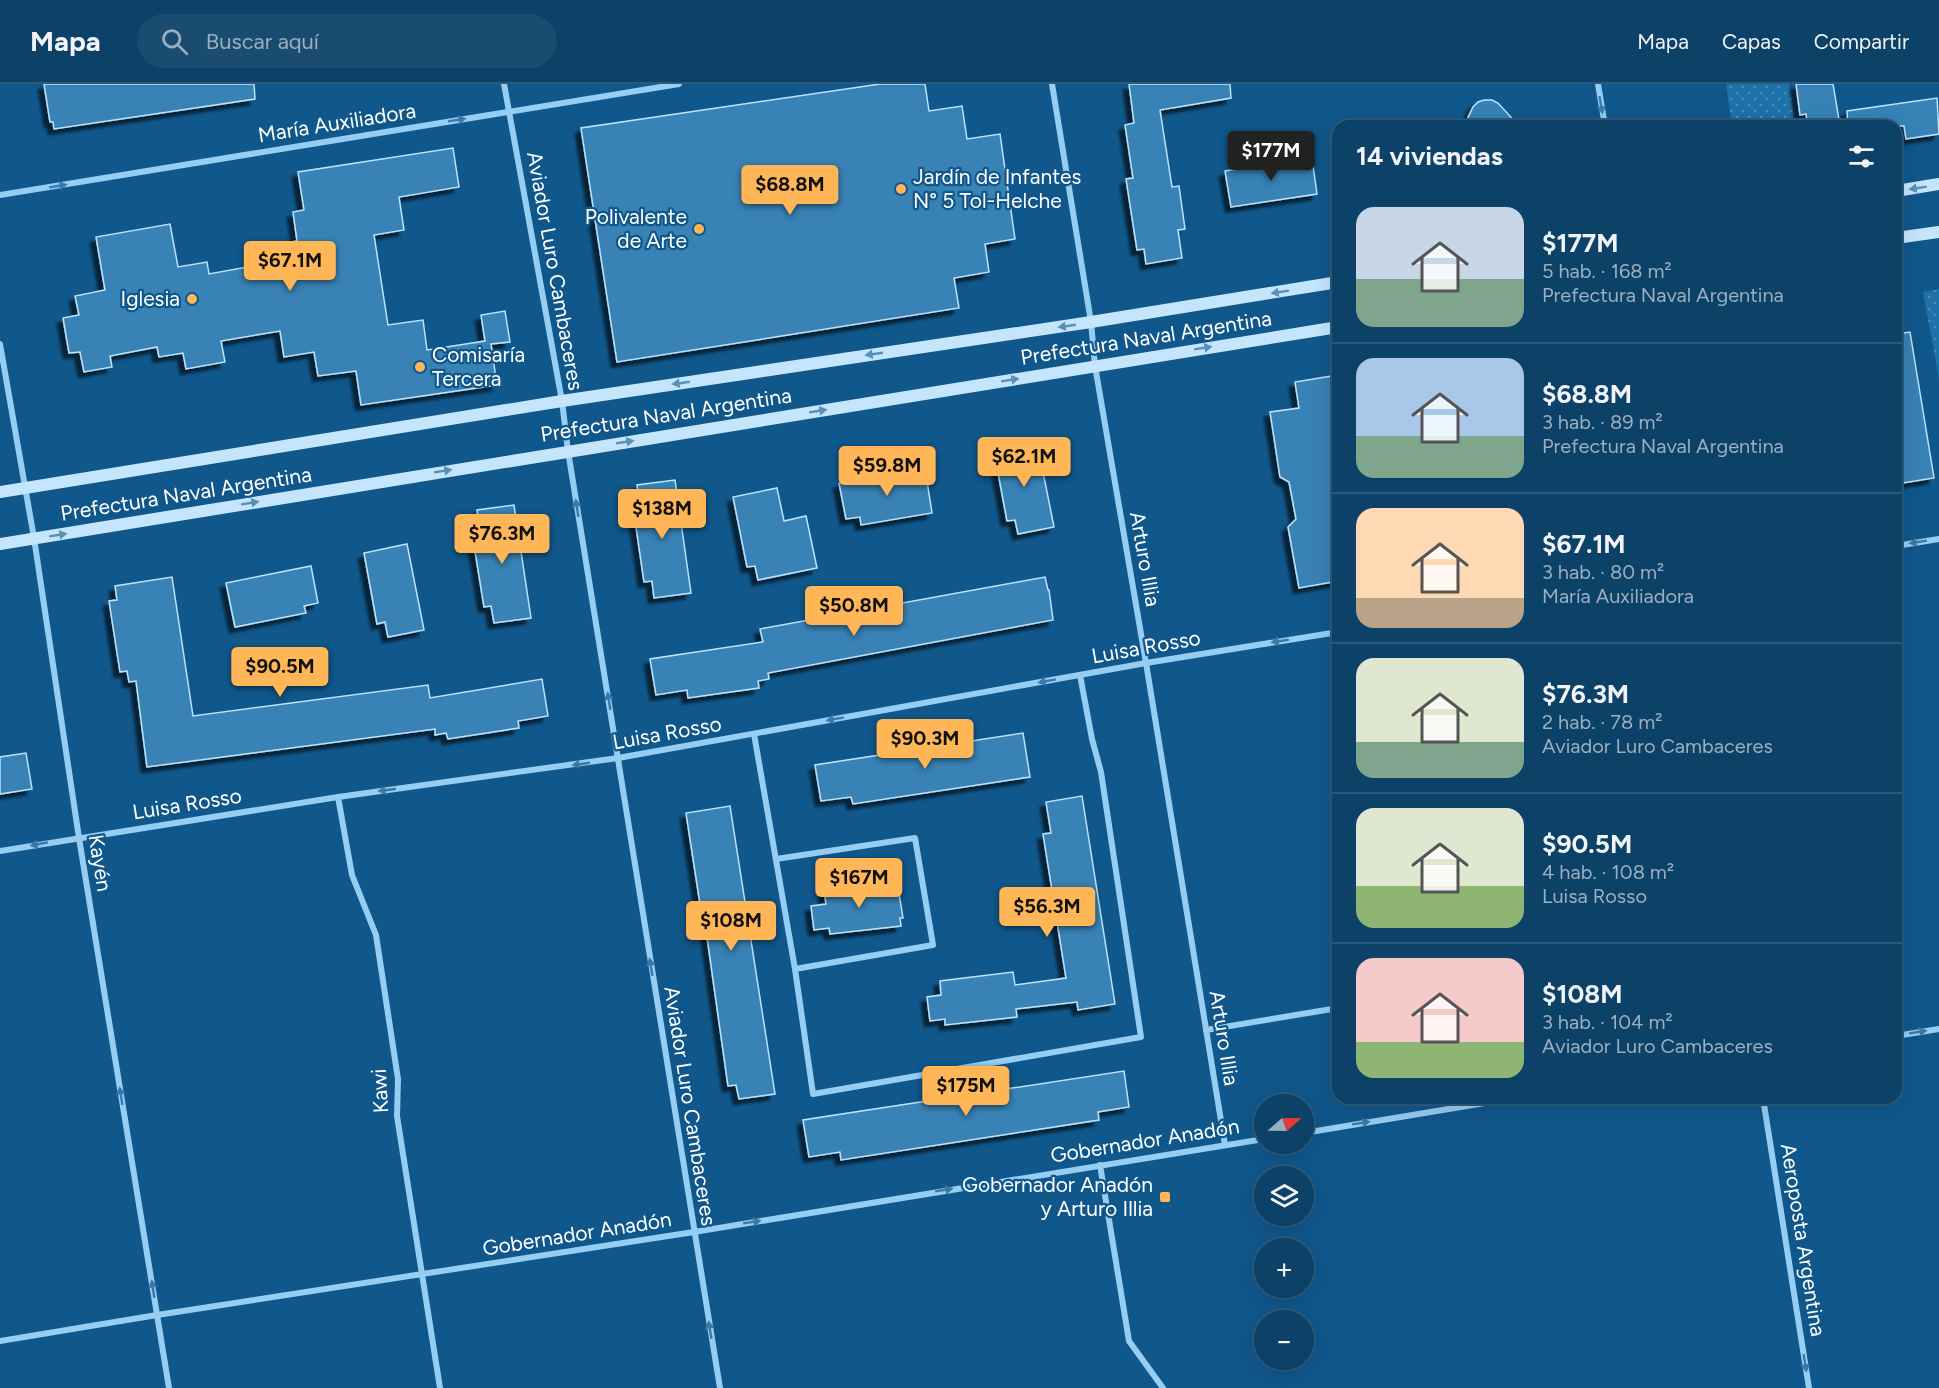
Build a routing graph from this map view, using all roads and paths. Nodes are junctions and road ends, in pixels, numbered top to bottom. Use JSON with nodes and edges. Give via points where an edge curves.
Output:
{"nodes":[{"id":1,"x":504,"y":84,"type":"edge"},
{"id":2,"x":679,"y":84,"type":"edge"},
{"id":3,"x":1052,"y":84,"type":"edge"},
{"id":4,"x":1598,"y":84,"type":"edge"},
{"id":5,"x":509,"y":112,"type":"junction"},
{"id":6,"x":1604,"y":120,"type":"edge"},
{"id":7,"x":1939,"y":184,"type":"edge"},
{"id":8,"x":1902,"y":190,"type":"edge"},
{"id":9,"x":0,"y":195,"type":"edge"},
{"id":10,"x":1939,"y":232,"type":"edge"},
{"id":11,"x":1902,"y":237,"type":"edge"},
{"id":12,"x":1332,"y":283,"type":"edge"},
{"id":13,"x":1091,"y":322,"type":"junction"},
{"id":14,"x":1332,"y":328,"type":"edge"},
{"id":15,"x":0,"y":344,"type":"edge"},
{"id":16,"x":1095,"y":366,"type":"junction"},
{"id":17,"x":562,"y":401,"type":"junction"},
{"id":18,"x":567,"y":451,"type":"junction"},
{"id":19,"x":24,"y":488,"type":"junction"},
{"id":20,"x":0,"y":492,"type":"edge"},
{"id":21,"x":34,"y":538,"type":"junction"},
{"id":22,"x":1939,"y":539,"type":"edge"},
{"id":23,"x":0,"y":544,"type":"edge"},
{"id":24,"x":1902,"y":545,"type":"edge"},
{"id":25,"x":1332,"y":633,"type":"edge"},
{"id":26,"x":1146,"y":663,"type":"junction"},
{"id":27,"x":1080,"y":675,"type":"junction"},
{"id":28,"x":754,"y":734,"type":"junction"},
{"id":29,"x":618,"y":758,"type":"junction"},
{"id":30,"x":338,"y":797,"type":"junction"},
{"id":31,"x":79,"y":838,"type":"junction"},
{"id":32,"x":0,"y":851,"type":"edge"},
{"id":33,"x":776,"y":859,"type":"junction"},
{"id":34,"x":795,"y":969,"type":"junction"},
{"id":35,"x":1332,"y":1009,"type":"edge"},
{"id":36,"x":1939,"y":1029,"type":"edge"},
{"id":37,"x":1206,"y":1030,"type":"junction"},
{"id":38,"x":1902,"y":1035,"type":"edge"},
{"id":39,"x":1478,"y":1104,"type":"edge"},
{"id":40,"x":1764,"y":1104,"type":"edge"},
{"id":41,"x":1314,"y":1130,"type":"edge"},
{"id":42,"x":1254,"y":1141,"type":"edge"},
{"id":43,"x":1225,"y":1145,"type":"junction"},
{"id":44,"x":1100,"y":1165,"type":"junction"},
{"id":45,"x":694,"y":1232,"type":"junction"},
{"id":46,"x":422,"y":1275,"type":"junction"},
{"id":47,"x":157,"y":1315,"type":"junction"},
{"id":48,"x":0,"y":1341,"type":"edge"},
{"id":49,"x":169,"y":1388,"type":"edge"},
{"id":50,"x":440,"y":1388,"type":"edge"},
{"id":51,"x":720,"y":1388,"type":"edge"},
{"id":52,"x":1162,"y":1388,"type":"edge"},
{"id":53,"x":1809,"y":1388,"type":"edge"}],
"edges":[{"from":1,"to":5,"type":"street","name":"Aviador Luro Cambaceres"},
{"from":2,"to":5,"type":"street","name":"María Auxiliadora"},
{"from":3,"to":13,"type":"street","name":"Arturo Illia"},
{"from":4,"to":6,"type":"street","one_way":true},
{"from":9,"to":5,"type":"street","name":"María Auxiliadora","one_way":true},
{"from":5,"to":17,"type":"street","name":"Aviador Luro Cambaceres"},
{"from":7,"to":8,"type":"main road","one_way":true},
{"from":10,"to":11,"type":"main road"},
{"from":12,"to":13,"type":"main road","name":"Prefectura Naval Argentina","one_way":true},
{"from":13,"to":16,"type":"street","name":"Arturo Illia"},
{"from":13,"to":17,"type":"main road","name":"Prefectura Naval Argentina","one_way":true},
{"from":16,"to":14,"type":"main road","name":"Prefectura Naval Argentina","one_way":true},
{"from":15,"to":19,"type":"street","name":"Kayén"},
{"from":18,"to":16,"type":"main road","name":"Prefectura Naval Argentina","one_way":true},
{"from":16,"to":26,"type":"street","name":"Arturo Illia"},
{"from":17,"to":18,"type":"street","name":"Aviador Luro Cambaceres"},
{"from":17,"to":19,"type":"main road","name":"Prefectura Naval Argentina"},
{"from":21,"to":18,"type":"main road","name":"Prefectura Naval Argentina","one_way":true},
{"from":29,"to":18,"type":"street","name":"Aviador Luro Cambaceres","one_way":true},
{"from":19,"to":20,"type":"main road","name":"Prefectura Naval Argentina"},
{"from":19,"to":21,"type":"street","name":"Kayén"},
{"from":21,"to":23,"type":"main road","name":"Prefectura Naval Argentina"},
{"from":21,"to":31,"type":"street","name":"Kayén"},
{"from":22,"to":24,"type":"street","one_way":true},
{"from":25,"to":26,"type":"street","name":"Luisa Rosso","one_way":true},
{"from":26,"to":27,"type":"street","name":"Luisa Rosso"},
{"from":26,"to":37,"type":"street","name":"Arturo Illia"},
{"from":27,"to":28,"type":"street","name":"Luisa Rosso","one_way":true},
{"from":27,"to":34,"type":"street","via":[[1101,772],[1141,1037],[813,1094]]},
{"from":28,"to":29,"type":"street","name":"Luisa Rosso"},
{"from":28,"to":33,"type":"street"},
{"from":29,"to":30,"type":"street","name":"Luisa Rosso","one_way":true},
{"from":45,"to":29,"type":"street","name":"Aviador Luro Cambaceres","one_way":true},
{"from":30,"to":31,"type":"street","name":"Luisa Rosso"},
{"from":30,"to":46,"type":"street","name":"Kawi","via":[[352,874],[376,936],[398,1079],[397,1116]]},
{"from":31,"to":32,"type":"street","name":"Luisa Rosso","one_way":true},
{"from":47,"to":31,"type":"street","name":"Kayén","one_way":true},
{"from":33,"to":34,"type":"street"},
{"from":33,"to":34,"type":"street","via":[[915,838],[933,945]]},
{"from":35,"to":37,"type":"street"},
{"from":38,"to":36,"type":"street","one_way":true},
{"from":37,"to":43,"type":"street","name":"Arturo Illia"},
{"from":41,"to":39,"type":"street","one_way":true},
{"from":40,"to":53,"type":"street","name":"Aeroposta Argentina","one_way":true},
{"from":42,"to":43,"type":"street","name":"Gobernador Anadón"},
{"from":43,"to":44,"type":"street","name":"Gobernador Anadón"},
{"from":45,"to":44,"type":"street","name":"Gobernador Anadón","one_way":true},
{"from":44,"to":52,"type":"street","via":[[1130,1341]]},
{"from":45,"to":46,"type":"street","name":"Gobernador Anadón"},
{"from":51,"to":45,"type":"street","name":"Aviador Luro Cambaceres","one_way":true},
{"from":46,"to":47,"type":"street","name":"Gobernador Anadón"},
{"from":46,"to":50,"type":"street","name":"Kawi"},
{"from":47,"to":48,"type":"street","name":"Gobernador Anadón"},
{"from":47,"to":49,"type":"street","name":"Kayén"}]}
